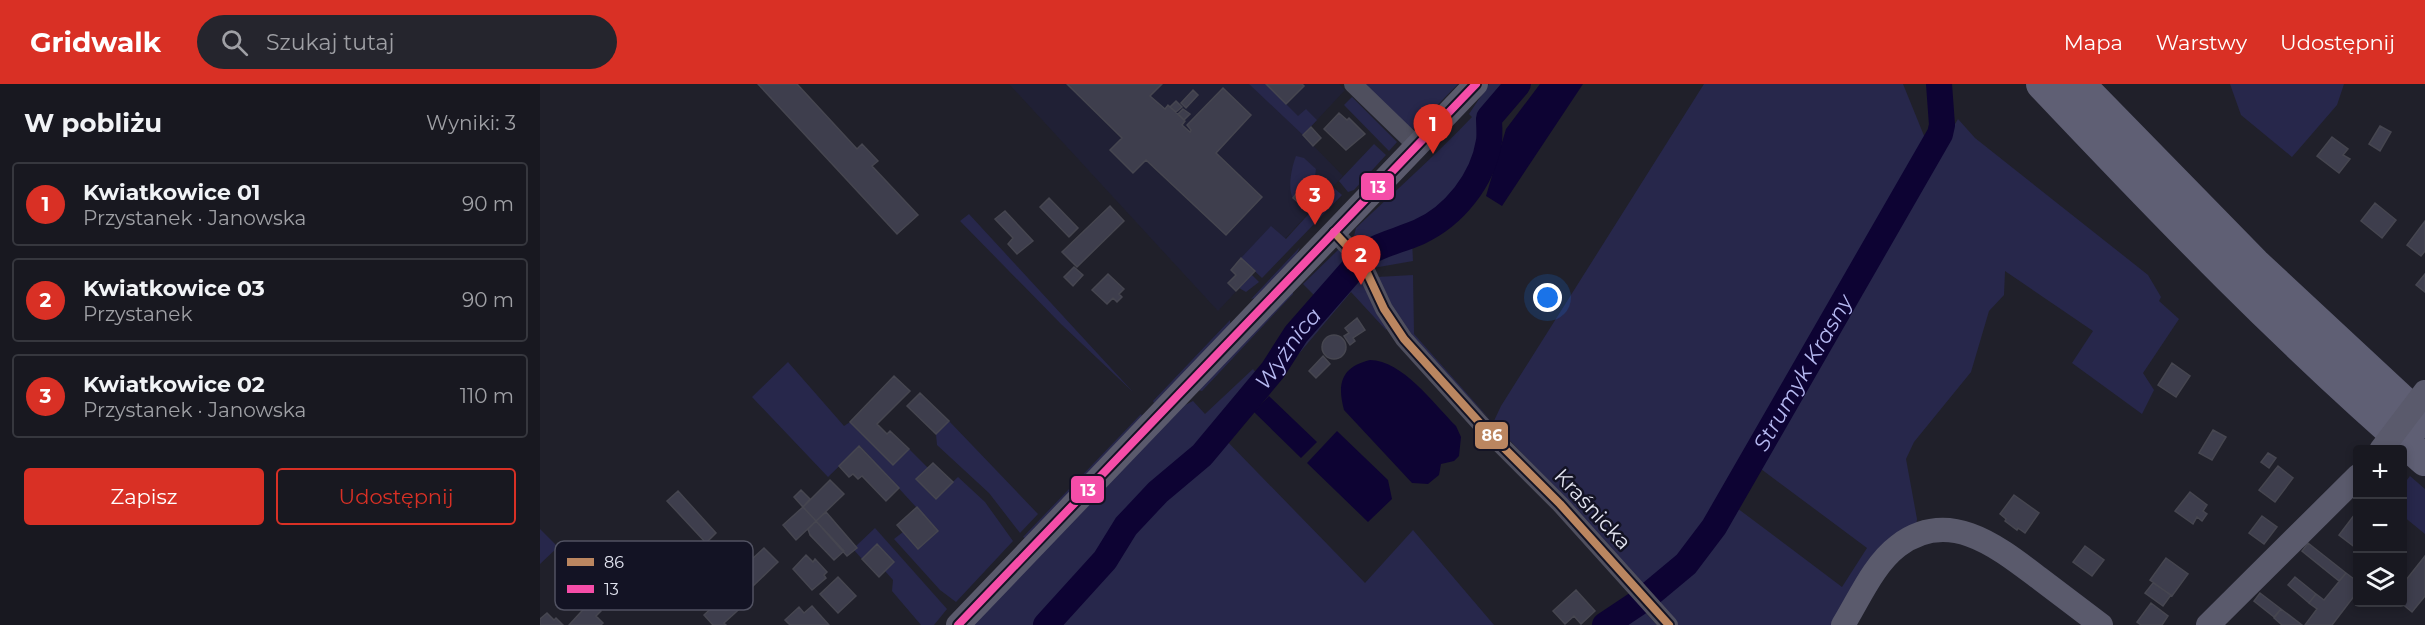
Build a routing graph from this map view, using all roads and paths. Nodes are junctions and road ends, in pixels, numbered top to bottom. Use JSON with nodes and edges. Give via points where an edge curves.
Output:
{"nodes":[{"id":1,"x":1353,"y":84,"type":"edge"},
{"id":2,"x":1476,"y":84,"type":"edge"},
{"id":3,"x":2042,"y":84,"type":"edge"},
{"id":4,"x":2079,"y":84,"type":"edge"},
{"id":5,"x":1417,"y":146,"type":"junction"},
{"id":6,"x":1334,"y":232,"type":"junction"},
{"id":7,"x":2425,"y":392,"type":"edge"},
{"id":8,"x":2425,"y":422,"type":"edge"},
{"id":9,"x":2385,"y":445,"type":"edge"},
{"id":10,"x":2425,"y":460,"type":"edge"},
{"id":11,"x":2353,"y":481,"type":"edge"},
{"id":12,"x":1666,"y":622,"type":"edge"},
{"id":13,"x":958,"y":625,"type":"edge"},
{"id":14,"x":1843,"y":625,"type":"edge"},
{"id":15,"x":2101,"y":625,"type":"edge"},
{"id":16,"x":2208,"y":625,"type":"edge"}],
"edges":[{"from":1,"to":5,"type":"street"},
{"from":2,"to":5,"type":"street"},
{"from":3,"to":10,"type":"highway","via":[[2246,295]]},
{"from":4,"to":8,"type":"highway","via":[[2271,279]]},
{"from":5,"to":6,"type":"street"},
{"from":6,"to":12,"type":"street","name":"Kraśnicka","via":[[1368,272],[1394,327]]},
{"from":6,"to":13,"type":"street"},
{"from":7,"to":9,"type":"street","bridge":true},
{"from":11,"to":16,"type":"street"},
{"from":14,"to":15,"type":"street","via":[[1870,580],[1898,546],[1922,534],[1950,530],[1968,533],[2000,549]]}]}
